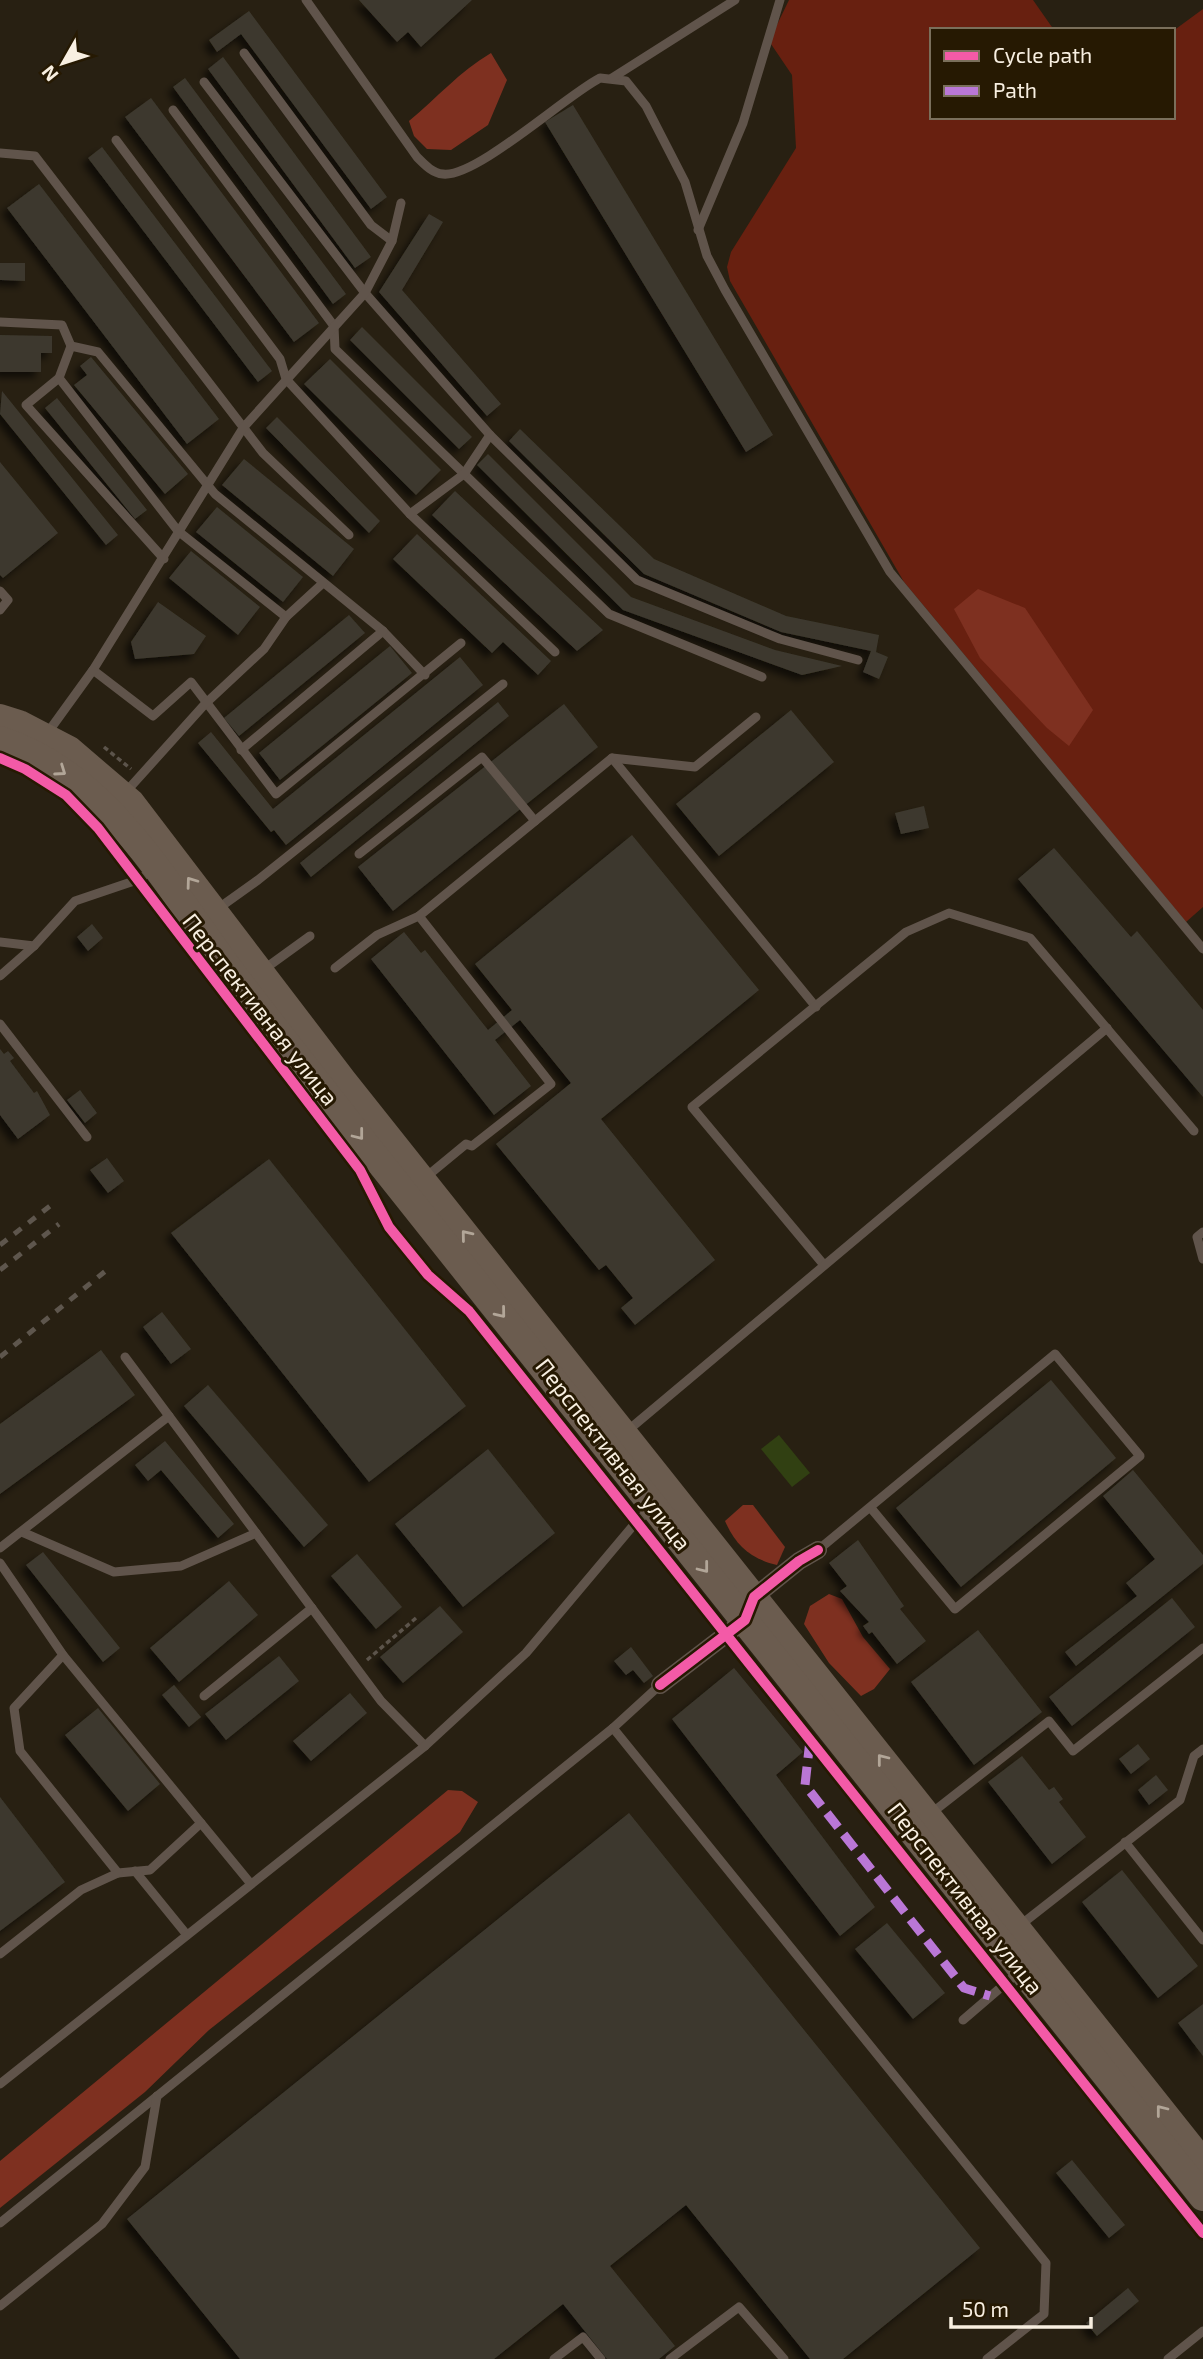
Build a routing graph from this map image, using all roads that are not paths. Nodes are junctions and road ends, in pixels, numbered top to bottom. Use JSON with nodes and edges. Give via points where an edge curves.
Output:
{"nodes":[{"id":1,"x":306,"y":0,"type":"edge"},
{"id":2,"x":735,"y":0,"type":"edge"},
{"id":3,"x":780,"y":0,"type":"edge"},
{"id":4,"x":244,"y":53,"type":"dead end"},
{"id":5,"x":612,"y":78,"type":"junction"},
{"id":6,"x":204,"y":82,"type":"dead end"},
{"id":7,"x":173,"y":110,"type":"dead end"},
{"id":8,"x":116,"y":140,"type":"dead end"},
{"id":9,"x":0,"y":153,"type":"edge"},
{"id":10,"x":401,"y":203,"type":"dead end"},
{"id":11,"x":698,"y":230,"type":"junction"},
{"id":12,"x":392,"y":242,"type":"junction"},
{"id":13,"x":365,"y":293,"type":"junction"},
{"id":14,"x":0,"y":322,"type":"edge"},
{"id":15,"x":334,"y":326,"type":"junction"},
{"id":16,"x":71,"y":346,"type":"junction"},
{"id":17,"x":59,"y":378,"type":"junction"},
{"id":18,"x":286,"y":379,"type":"junction"},
{"id":19,"x":243,"y":428,"type":"junction"},
{"id":20,"x":490,"y":435,"type":"junction"},
{"id":21,"x":464,"y":474,"type":"junction"},
{"id":22,"x":208,"y":485,"type":"junction"},
{"id":23,"x":410,"y":514,"type":"junction"},
{"id":24,"x":178,"y":531,"type":"junction"},
{"id":25,"x":349,"y":535,"type":"dead end"},
{"id":26,"x":164,"y":559,"type":"junction"},
{"id":27,"x":323,"y":583,"type":"junction"},
{"id":28,"x":0,"y":591,"type":"edge"},
{"id":29,"x":0,"y":610,"type":"edge"},
{"id":30,"x":286,"y":617,"type":"junction"},
{"id":31,"x":383,"y":631,"type":"junction"},
{"id":32,"x":461,"y":643,"type":"dead end"},
{"id":33,"x":555,"y":652,"type":"dead end"},
{"id":34,"x":858,"y":660,"type":"dead end"},
{"id":35,"x":93,"y":670,"type":"junction"},
{"id":36,"x":425,"y":675,"type":"junction"},
{"id":37,"x":762,"y":677,"type":"dead end"},
{"id":38,"x":503,"y":684,"type":"dead end"},
{"id":39,"x":205,"y":704,"type":"junction"},
{"id":40,"x":0,"y":718,"type":"edge"},
{"id":41,"x":756,"y":718,"type":"dead end"},
{"id":42,"x":46,"y":737,"type":"junction"},
{"id":43,"x":0,"y":740,"type":"edge"},
{"id":44,"x":241,"y":750,"type":"junction"},
{"id":45,"x":612,"y":758,"type":"junction"},
{"id":46,"x":122,"y":795,"type":"junction"},
{"id":47,"x":535,"y":821,"type":"junction"},
{"id":48,"x":359,"y":854,"type":"dead end"},
{"id":49,"x":163,"y":862,"type":"junction"},
{"id":50,"x":419,"y":916,"type":"junction"},
{"id":51,"x":204,"y":918,"type":"junction"},
{"id":52,"x":310,"y":936,"type":"dead end"},
{"id":53,"x":0,"y":942,"type":"edge"},
{"id":54,"x":34,"y":946,"type":"junction"},
{"id":55,"x":1203,"y":949,"type":"edge"},
{"id":56,"x":335,"y":968,"type":"dead end"},
{"id":57,"x":0,"y":976,"type":"edge"},
{"id":58,"x":250,"y":979,"type":"junction"},
{"id":59,"x":816,"y":1007,"type":"junction"},
{"id":60,"x":0,"y":1024,"type":"edge"},
{"id":61,"x":1107,"y":1028,"type":"junction"},
{"id":62,"x":1194,"y":1130,"type":"dead end"},
{"id":63,"x":87,"y":1137,"type":"dead end"},
{"id":64,"x":422,"y":1181,"type":"junction"},
{"id":65,"x":1203,"y":1232,"type":"edge"},
{"id":66,"x":1203,"y":1259,"type":"edge"},
{"id":67,"x":824,"y":1265,"type":"junction"},
{"id":68,"x":125,"y":1357,"type":"dead end"},
{"id":69,"x":169,"y":1416,"type":"junction"},
{"id":70,"x":616,"y":1440,"type":"junction"},
{"id":71,"x":663,"y":1499,"type":"junction"},
{"id":72,"x":870,"y":1507,"type":"junction"},
{"id":73,"x":22,"y":1532,"type":"junction"},
{"id":74,"x":256,"y":1533,"type":"junction"},
{"id":75,"x":0,"y":1548,"type":"edge"},
{"id":76,"x":818,"y":1550,"type":"joint"},
{"id":77,"x":0,"y":1563,"type":"edge"},
{"id":78,"x":312,"y":1608,"type":"junction"},
{"id":79,"x":750,"y":1608,"type":"junction"},
{"id":80,"x":1203,"y":1647,"type":"edge"},
{"id":81,"x":62,"y":1655,"type":"junction"},
{"id":82,"x":660,"y":1685,"type":"joint"},
{"id":83,"x":204,"y":1696,"type":"dead end"},
{"id":84,"x":613,"y":1728,"type":"junction"},
{"id":85,"x":425,"y":1746,"type":"junction"},
{"id":86,"x":1203,"y":1749,"type":"edge"},
{"id":87,"x":919,"y":1822,"type":"junction"},
{"id":88,"x":201,"y":1824,"type":"junction"},
{"id":89,"x":1125,"y":1842,"type":"junction"},
{"id":90,"x":135,"y":1871,"type":"junction"},
{"id":91,"x":118,"y":1873,"type":"junction"},
{"id":92,"x":251,"y":1884,"type":"junction"},
{"id":93,"x":1200,"y":1929,"type":"edge"},
{"id":94,"x":1008,"y":1934,"type":"junction"},
{"id":95,"x":187,"y":1935,"type":"junction"},
{"id":96,"x":1203,"y":1940,"type":"edge"},
{"id":97,"x":0,"y":1954,"type":"edge"},
{"id":98,"x":1031,"y":1963,"type":"junction"},
{"id":99,"x":963,"y":2020,"type":"dead end"},
{"id":100,"x":0,"y":2084,"type":"edge"},
{"id":101,"x":157,"y":2096,"type":"junction"},
{"id":102,"x":1203,"y":2163,"type":"edge"},
{"id":103,"x":1203,"y":2197,"type":"edge"},
{"id":104,"x":0,"y":2223,"type":"edge"},
{"id":105,"x":0,"y":2306,"type":"edge"},
{"id":106,"x":1203,"y":2331,"type":"edge"},
{"id":107,"x":554,"y":2359,"type":"edge"},
{"id":108,"x":601,"y":2359,"type":"edge"},
{"id":109,"x":670,"y":2359,"type":"edge"},
{"id":110,"x":784,"y":2359,"type":"edge"},
{"id":111,"x":988,"y":2359,"type":"edge"},
{"id":112,"x":1168,"y":2359,"type":"edge"}],
"edges":[{"from":1,"to":5,"type":"lane","via":[[417,157],[443,174],[472,168],[587,85]]},
{"from":2,"to":5,"type":"lane"},
{"from":3,"to":11,"type":"lane","via":[[743,123]]},
{"from":4,"to":12,"type":"lane","via":[[371,225]]},
{"from":5,"to":11,"type":"lane","via":[[626,81],[638,93],[665,138],[685,182]]},
{"from":6,"to":13,"type":"lane"},
{"from":7,"to":15,"type":"lane"},
{"from":8,"to":18,"type":"lane","via":[[280,359]]},
{"from":9,"to":19,"type":"lane","via":[[35,156]]},
{"from":10,"to":12,"type":"lane"},
{"from":11,"to":55,"type":"lane","via":[[725,290],[890,572]]},
{"from":12,"to":13,"type":"lane"},
{"from":13,"to":15,"type":"lane"},
{"from":13,"to":20,"type":"lane"},
{"from":14,"to":16,"type":"lane","via":[[62,325]]},
{"from":15,"to":18,"type":"lane"},
{"from":15,"to":21,"type":"lane","via":[[335,349]]},
{"from":16,"to":17,"type":"lane"},
{"from":16,"to":22,"type":"lane","via":[[98,352]]},
{"from":17,"to":24,"type":"lane"},
{"from":17,"to":26,"type":"lane","via":[[26,405]]},
{"from":18,"to":19,"type":"lane"},
{"from":18,"to":23,"type":"lane"},
{"from":19,"to":22,"type":"lane"},
{"from":19,"to":25,"type":"lane"},
{"from":20,"to":21,"type":"lane"},
{"from":20,"to":34,"type":"lane","via":[[637,580],[780,639]]},
{"from":21,"to":23,"type":"lane"},
{"from":21,"to":37,"type":"lane","via":[[609,614]]},
{"from":22,"to":24,"type":"lane"},
{"from":22,"to":27,"type":"lane"},
{"from":23,"to":33,"type":"lane"},
{"from":24,"to":26,"type":"lane"},
{"from":24,"to":30,"type":"lane"},
{"from":26,"to":35,"type":"lane"},
{"from":27,"to":30,"type":"lane"},
{"from":27,"to":31,"type":"lane"},
{"from":28,"to":29,"type":"lane","via":[[8,600]]},
{"from":30,"to":39,"type":"lane","via":[[264,649]]},
{"from":31,"to":36,"type":"lane"},
{"from":31,"to":44,"type":"lane"},
{"from":32,"to":36,"type":"lane"},
{"from":35,"to":39,"type":"lane","via":[[153,716],[191,682]]},
{"from":35,"to":42,"type":"lane"},
{"from":36,"to":44,"type":"lane","via":[[276,794]]},
{"from":38,"to":51,"type":"lane"},
{"from":39,"to":44,"type":"lane"},
{"from":39,"to":46,"type":"lane"},
{"from":40,"to":42,"type":"main road","name":"Перспективная улица"},
{"from":41,"to":45,"type":"lane","via":[[695,767]]},
{"from":42,"to":46,"type":"main road","name":"Перспективная улица","via":[[69,750]]},
{"from":43,"to":49,"type":"main road","name":"Перспективная улица","one_way":true,"via":[[34,754],[79,784]]},
{"from":45,"to":47,"type":"lane"},
{"from":45,"to":59,"type":"lane"},
{"from":46,"to":49,"type":"main road","name":"Перспективная улица"},
{"from":47,"to":48,"type":"lane","via":[[482,757]]},
{"from":47,"to":50,"type":"lane"},
{"from":49,"to":51,"type":"main road","name":"Перспективная улица"},
{"from":49,"to":54,"type":"lane","via":[[140,879],[75,901]]},
{"from":50,"to":56,"type":"lane","via":[[377,935]]},
{"from":50,"to":64,"type":"lane","via":[[551,1084]]},
{"from":51,"to":58,"type":"main road","name":"Перспективная улица"},
{"from":52,"to":58,"type":"lane"},
{"from":53,"to":54,"type":"lane"},
{"from":54,"to":57,"type":"lane"},
{"from":58,"to":64,"type":"main road","name":"Перспективная улица"},
{"from":58,"to":70,"type":"main road","name":"Перспективная улица","one_way":true},
{"from":59,"to":61,"type":"lane","via":[[906,932],[949,913],[1030,938]]},
{"from":59,"to":67,"type":"lane","via":[[692,1107]]},
{"from":60,"to":63,"type":"lane"},
{"from":61,"to":62,"type":"lane"},
{"from":61,"to":67,"type":"lane"},
{"from":70,"to":64,"type":"main road","name":"Перспективная улица","one_way":true},
{"from":65,"to":66,"type":"lane","via":[[1197,1237]]},
{"from":67,"to":70,"type":"lane"},
{"from":68,"to":69,"type":"lane"},
{"from":69,"to":73,"type":"lane"},
{"from":69,"to":74,"type":"lane"},
{"from":70,"to":71,"type":"main road","name":"Перспективная улица"},
{"from":71,"to":79,"type":"main road","name":"Перспективная улица"},
{"from":71,"to":85,"type":"lane","via":[[636,1521],[526,1653]]},
{"from":72,"to":72,"type":"lane","via":[[1055,1354],[1140,1456],[955,1609]]},
{"from":72,"to":76,"type":"lane"},
{"from":73,"to":74,"type":"lane","via":[[114,1572],[181,1566]]},
{"from":73,"to":75,"type":"lane"},
{"from":74,"to":78,"type":"lane"},
{"from":76,"to":79,"type":"street","via":[[799,1560]]},
{"from":77,"to":81,"type":"lane"},
{"from":78,"to":83,"type":"lane"},
{"from":78,"to":85,"type":"lane","via":[[381,1701]]},
{"from":79,"to":82,"type":"street"},
{"from":79,"to":87,"type":"main road","name":"Перспективная улица"},
{"from":80,"to":87,"type":"lane","via":[[1073,1751],[1049,1721]]},
{"from":81,"to":88,"type":"lane"},
{"from":81,"to":91,"type":"lane","via":[[14,1708],[20,1751]]},
{"from":82,"to":84,"type":"lane"},
{"from":84,"to":101,"type":"lane"},
{"from":84,"to":111,"type":"lane","via":[[1046,2263],[1044,2314]]},
{"from":85,"to":92,"type":"lane"},
{"from":86,"to":89,"type":"lane","via":[[1194,1756],[1180,1800]]},
{"from":87,"to":94,"type":"main road","name":"Перспективная улица"},
{"from":88,"to":90,"type":"lane","via":[[150,1870]]},
{"from":88,"to":92,"type":"lane"},
{"from":89,"to":93,"type":"lane"},
{"from":89,"to":94,"type":"lane"},
{"from":90,"to":91,"type":"lane"},
{"from":90,"to":95,"type":"lane"},
{"from":91,"to":97,"type":"lane","via":[[81,1890]]},
{"from":92,"to":95,"type":"lane"},
{"from":93,"to":96,"type":"lane"},
{"from":94,"to":98,"type":"main road","name":"Перспективная улица"},
{"from":95,"to":100,"type":"lane"},
{"from":98,"to":99,"type":"lane"},
{"from":102,"to":98,"type":"main road","name":"Перспективная улица","one_way":true},
{"from":98,"to":103,"type":"main road","name":"Перспективная улица"},
{"from":101,"to":104,"type":"lane"},
{"from":101,"to":105,"type":"lane","via":[[145,2167],[102,2224]]},
{"from":106,"to":112,"type":"lane"},
{"from":107,"to":108,"type":"lane","via":[[583,2337]]},
{"from":109,"to":110,"type":"lane","via":[[739,2307]]}]}
